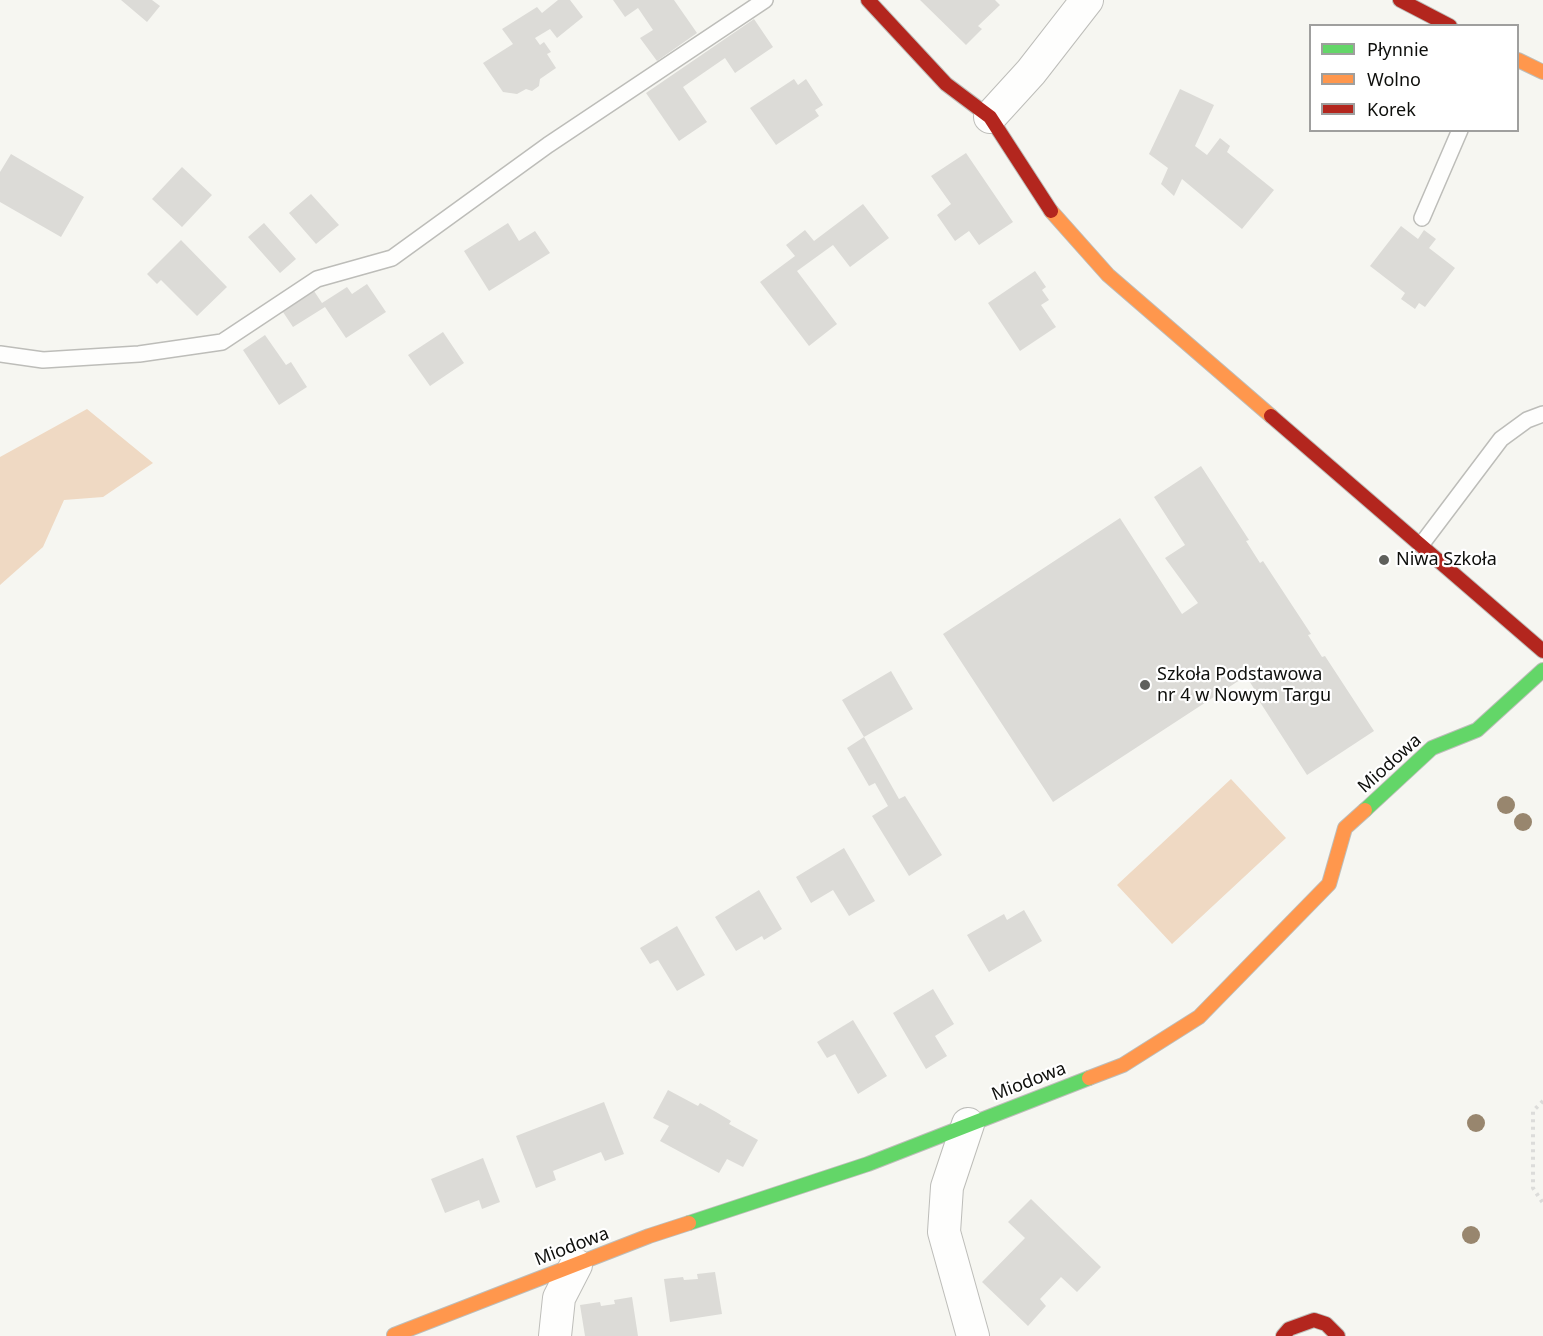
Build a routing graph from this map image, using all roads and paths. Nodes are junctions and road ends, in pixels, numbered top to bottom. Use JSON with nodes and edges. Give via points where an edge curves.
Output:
{"nodes":[{"id":1,"x":765,"y":0,"type":"edge"},
{"id":2,"x":868,"y":0,"type":"edge"},
{"id":3,"x":1088,"y":0,"type":"edge"},
{"id":4,"x":1400,"y":0,"type":"edge"},
{"id":5,"x":1446,"y":24,"type":"edge"},
{"id":6,"x":1519,"y":60,"type":"edge"},
{"id":7,"x":1543,"y":72,"type":"edge"},
{"id":8,"x":990,"y":117,"type":"junction"},
{"id":9,"x":1459,"y":132,"type":"edge"},
{"id":10,"x":1422,"y":218,"type":"dead end"},
{"id":11,"x":0,"y":354,"type":"edge"},
{"id":12,"x":1543,"y":414,"type":"edge"},
{"id":13,"x":1421,"y":545,"type":"junction"},
{"id":14,"x":1543,"y":651,"type":"edge"},
{"id":15,"x":1543,"y":670,"type":"edge"},
{"id":16,"x":1543,"y":1101,"type":"edge"},
{"id":17,"x":968,"y":1124,"type":"junction"},
{"id":18,"x":1543,"y":1203,"type":"edge"},
{"id":19,"x":576,"y":1265,"type":"junction"},
{"id":20,"x":394,"y":1335,"type":"edge"},
{"id":21,"x":555,"y":1336,"type":"edge"},
{"id":22,"x":973,"y":1336,"type":"edge"},
{"id":23,"x":1283,"y":1336,"type":"edge"},
{"id":24,"x":1338,"y":1336,"type":"edge"}],
"edges":[{"from":1,"to":11,"type":"lane","via":[[548,145],[392,258],[317,279],[222,342],[140,354],[43,360]]},
{"from":2,"to":8,"type":"street","via":[[946,84]]},
{"from":3,"to":8,"type":"street"},
{"from":4,"to":5,"type":"street"},
{"from":6,"to":7,"type":"street"},
{"from":8,"to":13,"type":"street","via":[[1055,217],[1108,275]]},
{"from":9,"to":10,"type":"lane"},
{"from":12,"to":13,"type":"lane","via":[[1527,420],[1501,439]]},
{"from":13,"to":14,"type":"street"},
{"from":15,"to":17,"type":"street","name":"Miodowa","via":[[1477,730],[1432,748],[1345,828],[1329,884],[1198,1017],[1124,1065]]},
{"from":16,"to":18,"type":"path","via":[[1533,1111],[1533,1188]]},
{"from":17,"to":19,"type":"street","name":"Miodowa","via":[[868,1164],[670,1229]]},
{"from":17,"to":22,"type":"street","via":[[947,1187],[944,1232]]},
{"from":19,"to":20,"type":"street","name":"Miodowa"},
{"from":19,"to":21,"type":"street","via":[[559,1298]]},
{"from":23,"to":24,"type":"street","via":[[1289,1329],[1314,1320],[1326,1324]]}]}
